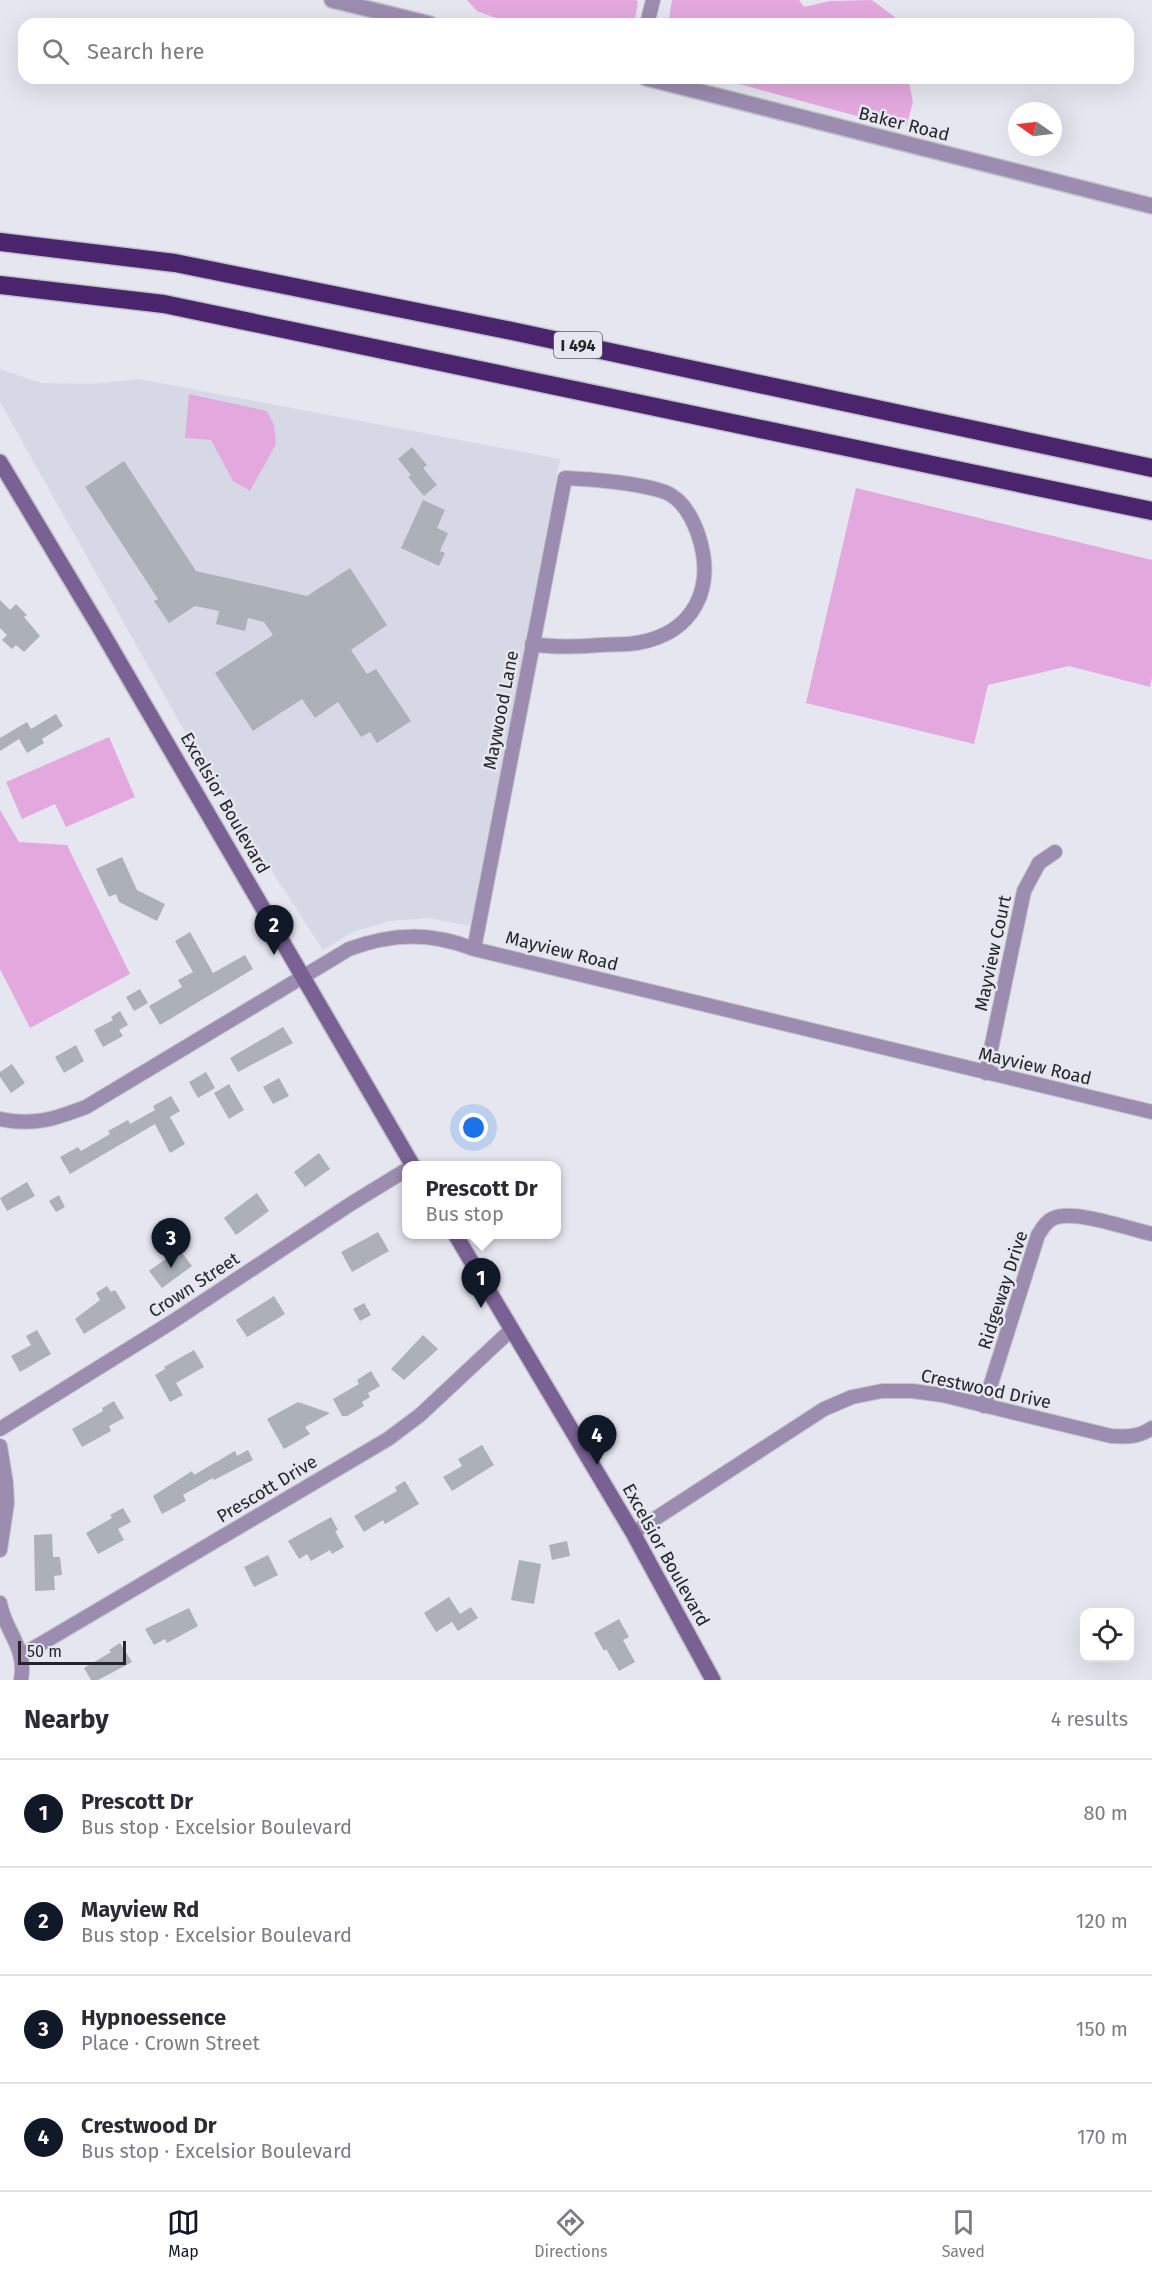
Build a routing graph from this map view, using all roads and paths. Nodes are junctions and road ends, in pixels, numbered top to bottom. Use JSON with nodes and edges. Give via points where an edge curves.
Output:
{"nodes":[{"id":1,"x":653,"y":0,"type":"edge"},
{"id":2,"x":340,"y":1,"type":"edge"},
{"id":3,"x":407,"y":18,"type":"edge"},
{"id":4,"x":648,"y":18,"type":"edge"},
{"id":5,"x":670,"y":84,"type":"edge"},
{"id":6,"x":1152,"y":207,"type":"edge"},
{"id":7,"x":0,"y":242,"type":"edge"},
{"id":8,"x":0,"y":285,"type":"edge"},
{"id":9,"x":0,"y":462,"type":"edge"},
{"id":10,"x":1152,"y":468,"type":"edge"},
{"id":11,"x":1152,"y":511,"type":"edge"},
{"id":12,"x":532,"y":644,"type":"junction"},
{"id":13,"x":1055,"y":852,"type":"dead end"},
{"id":14,"x":474,"y":949,"type":"junction"},
{"id":15,"x":303,"y":977,"type":"junction"},
{"id":16,"x":986,"y":1072,"type":"junction"},
{"id":17,"x":1152,"y":1112,"type":"edge"},
{"id":18,"x":0,"y":1119,"type":"edge"},
{"id":19,"x":410,"y":1161,"type":"edge"},
{"id":20,"x":402,"y":1172,"type":"edge"},
{"id":21,"x":1152,"y":1234,"type":"edge"},
{"id":22,"x":458,"y":1239,"type":"edge"},
{"id":23,"x":512,"y":1329,"type":"junction"},
{"id":24,"x":984,"y":1406,"type":"junction"},
{"id":25,"x":1152,"y":1428,"type":"edge"},
{"id":26,"x":0,"y":1429,"type":"edge"},
{"id":27,"x":0,"y":1446,"type":"edge"},
{"id":28,"x":633,"y":1533,"type":"junction"},
{"id":29,"x":0,"y":1550,"type":"edge"},
{"id":30,"x":0,"y":1603,"type":"edge"},
{"id":31,"x":22,"y":1655,"type":"junction"},
{"id":32,"x":21,"y":1680,"type":"edge"},
{"id":33,"x":713,"y":1680,"type":"edge"}],
"edges":[{"from":1,"to":4,"type":"street"},
{"from":2,"to":3,"type":"street"},
{"from":5,"to":6,"type":"street","name":"Baker Road"},
{"from":7,"to":10,"type":"highway","number":"I 494","via":[[175,263]]},
{"from":8,"to":11,"type":"highway","number":"I 494","via":[[164,304]]},
{"from":9,"to":15,"type":"main road","name":"Excelsior Boulevard"},
{"from":12,"to":12,"type":"street","name":"Maywood Lane","via":[[557,648],[637,643],[681,623],[697,603],[706,564],[689,512],[666,492],[565,478]]},
{"from":12,"to":14,"type":"street","name":"Maywood Lane"},
{"from":13,"to":16,"type":"street","name":"Mayview Court","via":[[1040,863],[1024,891]]},
{"from":14,"to":15,"type":"street","name":"Mayview Road","via":[[431,937],[375,940],[349,949]]},
{"from":14,"to":16,"type":"street","name":"Mayview Road"},
{"from":15,"to":18,"type":"street","name":"Mayview Road","via":[[86,1107],[39,1123]]},
{"from":15,"to":19,"type":"main road","name":"Excelsior Boulevard"},
{"from":16,"to":17,"type":"street","name":"Mayview Road"},
{"from":20,"to":26,"type":"street","name":"Crown Street"},
{"from":21,"to":24,"type":"street","name":"Ridgeway Drive","via":[[1077,1216],[1053,1218],[1044,1225]]},
{"from":22,"to":23,"type":"main road","name":"Excelsior Boulevard"},
{"from":23,"to":28,"type":"main road","name":"Excelsior Boulevard"},
{"from":23,"to":31,"type":"street","name":"Prescott Drive","via":[[420,1415],[388,1439]]},
{"from":24,"to":25,"type":"street","name":"Crestwood Drive","via":[[1111,1436],[1142,1434]]},
{"from":24,"to":28,"type":"street","name":"Crestwood Drive","via":[[912,1390],[852,1397],[798,1424]]},
{"from":27,"to":29,"type":"street","via":[[7,1503]]},
{"from":28,"to":33,"type":"main road","name":"Excelsior Boulevard"},
{"from":30,"to":31,"type":"street"},
{"from":31,"to":32,"type":"street"}]}
